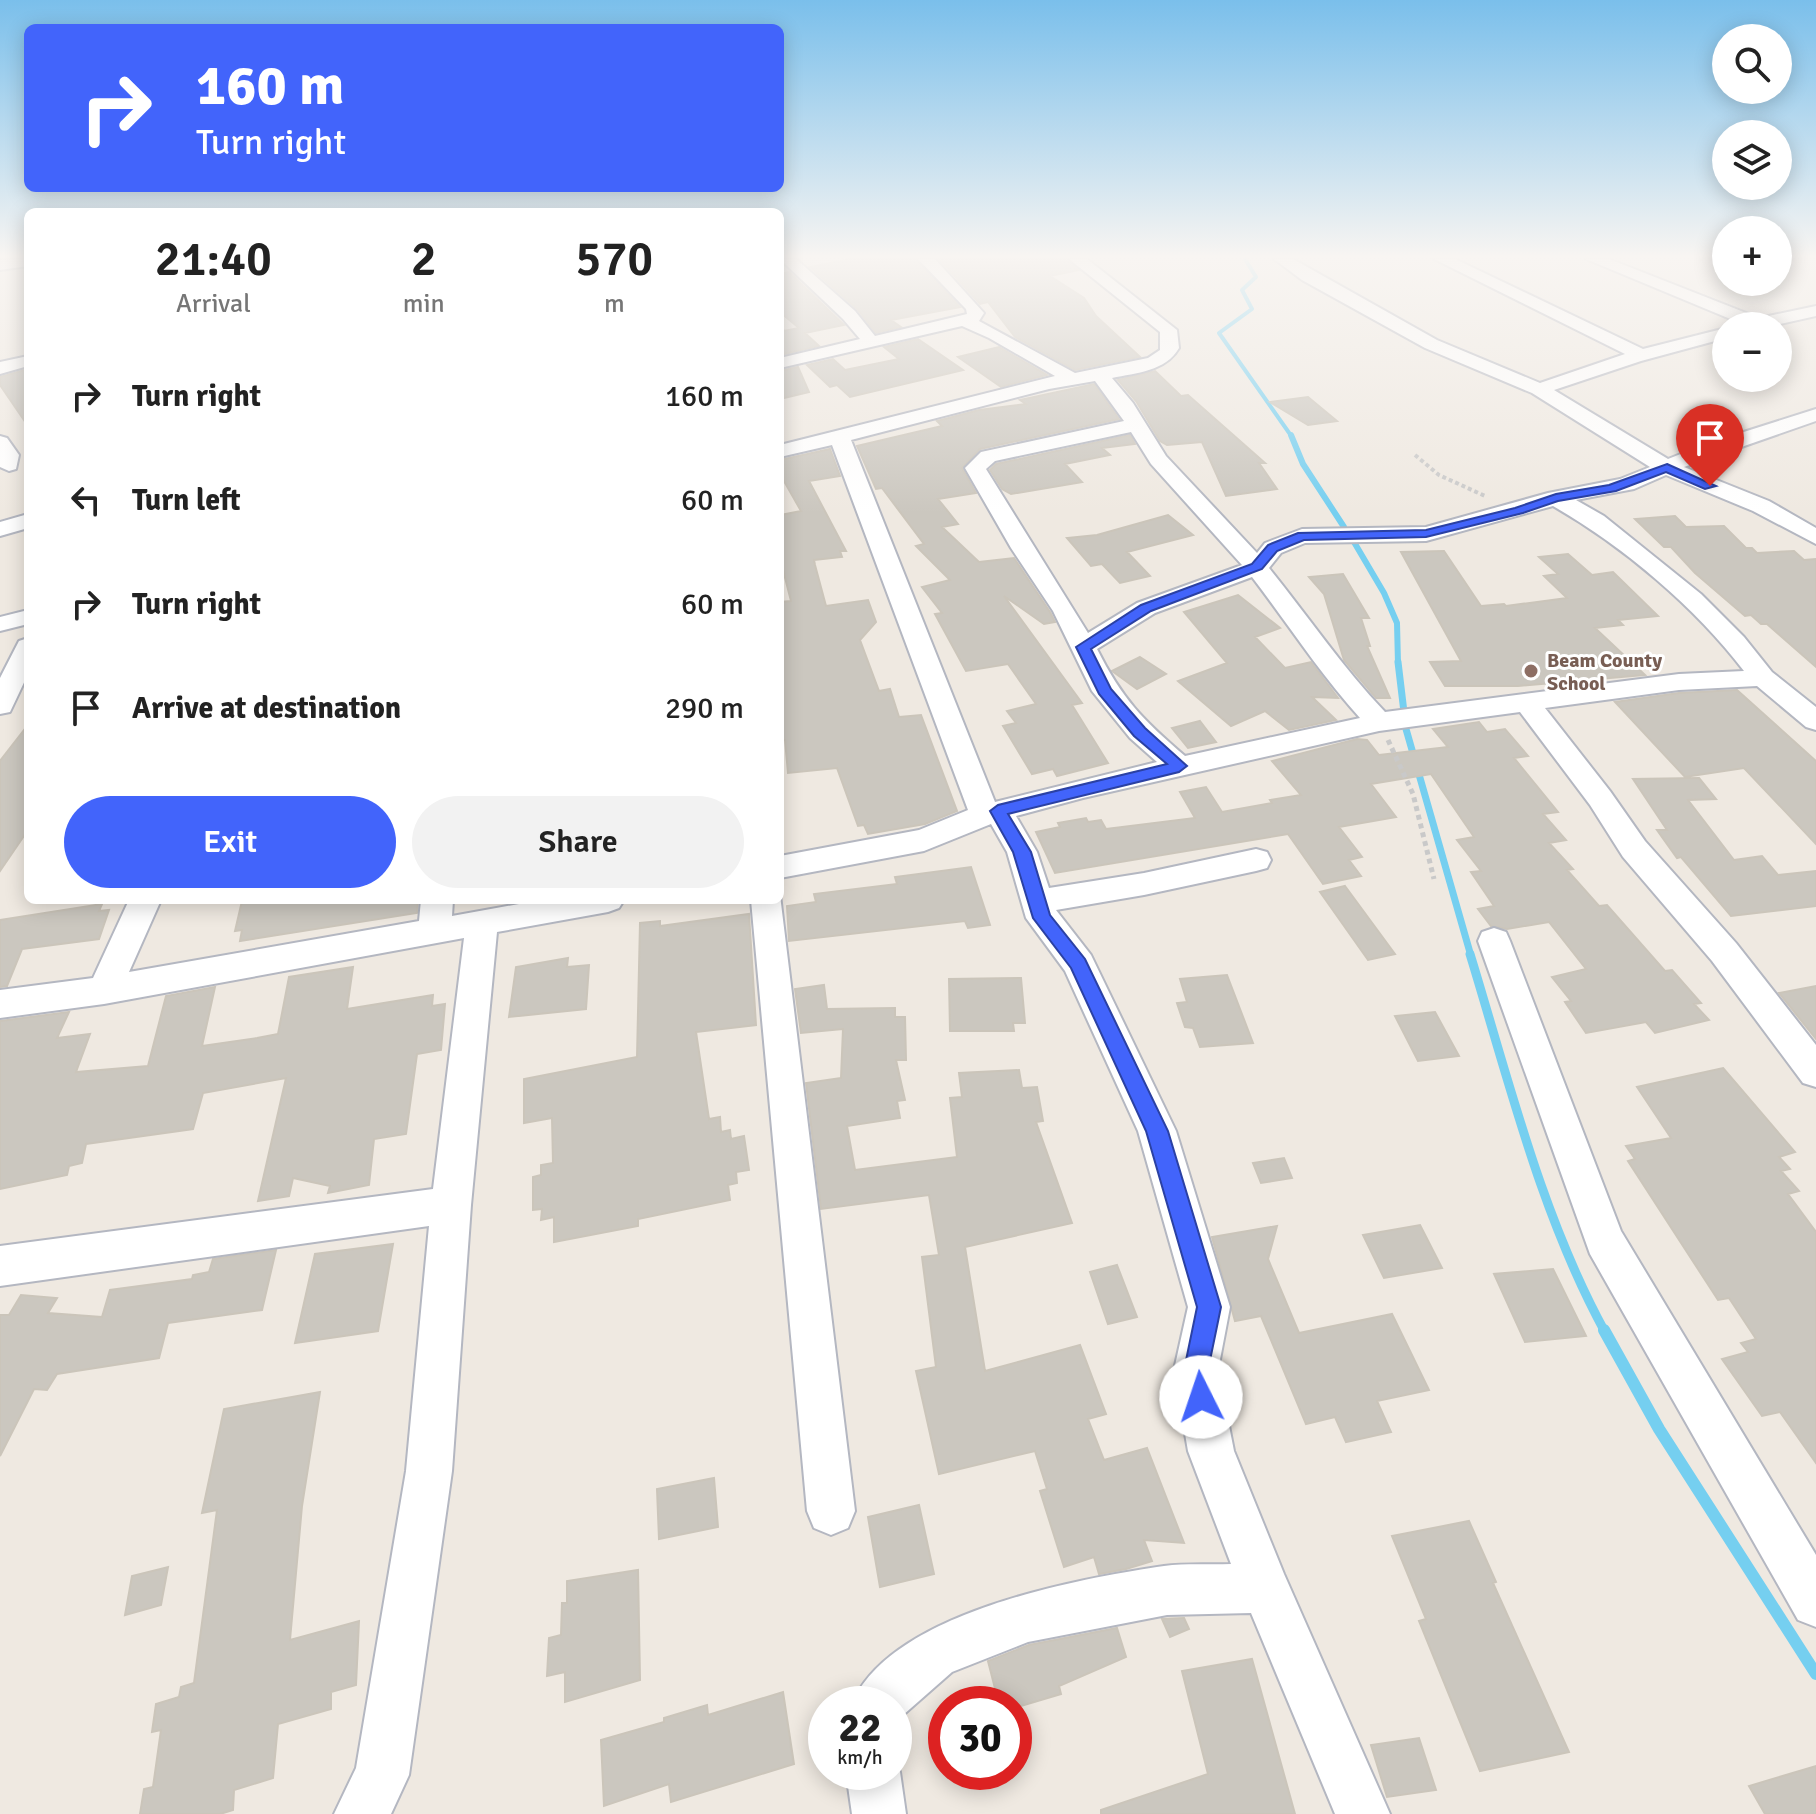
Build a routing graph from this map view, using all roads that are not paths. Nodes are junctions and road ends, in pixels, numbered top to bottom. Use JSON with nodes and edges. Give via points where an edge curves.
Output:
{"nodes":[{"id":1,"x":869,"y":344,"type":"edge"},
{"id":2,"x":1012,"y":344,"type":"edge"},
{"id":3,"x":1171,"y":344,"type":"edge"},
{"id":4,"x":1430,"y":344,"type":"edge"},
{"id":5,"x":1617,"y":344,"type":"edge"},
{"id":6,"x":1685,"y":344,"type":"edge"},
{"id":7,"x":1641,"y":355,"type":"junction"},
{"id":8,"x":24,"y":362,"type":"edge"},
{"id":9,"x":784,"y":362,"type":"edge"},
{"id":10,"x":0,"y":368,"type":"edge"},
{"id":11,"x":1098,"y":372,"type":"junction"},
{"id":12,"x":1071,"y":378,"type":"junction"},
{"id":13,"x":1539,"y":389,"type":"junction"},
{"id":14,"x":1816,"y":415,"type":"edge"},
{"id":15,"x":1794,"y":422,"type":"junction"},
{"id":16,"x":1134,"y":425,"type":"junction"},
{"id":17,"x":0,"y":432,"type":"edge"},
{"id":18,"x":1816,"y":433,"type":"edge"},
{"id":19,"x":840,"y":438,"type":"junction"},
{"id":20,"x":784,"y":450,"type":"edge"},
{"id":21,"x":9,"y":465,"type":"dead end"},
{"id":22,"x":1667,"y":468,"type":"junction"},
{"id":23,"x":1556,"y":498,"type":"junction"},
{"id":24,"x":24,"y":522,"type":"edge"},
{"id":25,"x":0,"y":529,"type":"edge"},
{"id":26,"x":1816,"y":537,"type":"edge"},
{"id":27,"x":1257,"y":567,"type":"junction"},
{"id":28,"x":24,"y":618,"type":"edge"},
{"id":29,"x":0,"y":624,"type":"edge"},
{"id":30,"x":1083,"y":647,"type":"junction"},
{"id":31,"x":24,"y":655,"type":"edge"},
{"id":32,"x":1763,"y":678,"type":"junction"},
{"id":33,"x":1527,"y":703,"type":"junction"},
{"id":34,"x":0,"y":706,"type":"edge"},
{"id":35,"x":1397,"y":719,"type":"junction"},
{"id":36,"x":1816,"y":721,"type":"edge"},
{"id":37,"x":1179,"y":766,"type":"junction"},
{"id":38,"x":992,"y":813,"type":"junction"},
{"id":39,"x":1256,"y":860,"type":"dead end"},
{"id":40,"x":784,"y":866,"type":"edge"},
{"id":41,"x":1039,"y":901,"type":"junction"},
{"id":42,"x":143,"y":904,"type":"edge"},
{"id":43,"x":437,"y":904,"type":"edge"},
{"id":44,"x":587,"y":904,"type":"edge"},
{"id":45,"x":767,"y":904,"type":"edge"},
{"id":46,"x":482,"y":924,"type":"junction"},
{"id":47,"x":434,"y":933,"type":"junction"},
{"id":48,"x":1494,"y":941,"type":"dead end"},
{"id":49,"x":104,"y":990,"type":"junction"},
{"id":50,"x":0,"y":1004,"type":"edge"},
{"id":51,"x":1816,"y":1072,"type":"edge"},
{"id":52,"x":451,"y":1205,"type":"junction"},
{"id":53,"x":0,"y":1266,"type":"edge"},
{"id":54,"x":831,"y":1511,"type":"dead end"},
{"id":55,"x":1265,"y":1588,"type":"junction"},
{"id":56,"x":1816,"y":1602,"type":"edge"},
{"id":57,"x":898,"y":1686,"type":"edge"},
{"id":58,"x":876,"y":1790,"type":"edge"},
{"id":59,"x":361,"y":1814,"type":"edge"},
{"id":60,"x":879,"y":1814,"type":"edge"},
{"id":61,"x":1363,"y":1814,"type":"edge"}],
"edges":[{"from":1,"to":9,"type":"street"},
{"from":2,"to":12,"type":"street"},
{"from":3,"to":11,"type":"street","via":[[1163,358]]},
{"from":4,"to":13,"type":"street"},
{"from":5,"to":7,"type":"street"},
{"from":6,"to":7,"type":"street"},
{"from":7,"to":13,"type":"street"},
{"from":8,"to":10,"type":"street"},
{"from":11,"to":12,"type":"street"},
{"from":11,"to":16,"type":"street"},
{"from":12,"to":19,"type":"street"},
{"from":13,"to":22,"type":"street"},
{"from":14,"to":15,"type":"street"},
{"from":15,"to":18,"type":"street"},
{"from":15,"to":22,"type":"street"},
{"from":16,"to":27,"type":"street","via":[[1158,460]]},
{"from":16,"to":30,"type":"street","via":[[988,456],[975,468]]},
{"from":17,"to":21,"type":"street"},
{"from":19,"to":20,"type":"street"},
{"from":19,"to":38,"type":"street"},
{"from":22,"to":23,"type":"street","via":[[1612,489]]},
{"from":22,"to":26,"type":"street","via":[[1761,506]]},
{"from":23,"to":27,"type":"street","via":[[1426,534],[1302,536],[1273,548]]},
{"from":23,"to":32,"type":"street","via":[[1596,521],[1692,599]]},
{"from":24,"to":25,"type":"street"},
{"from":27,"to":30,"type":"street","via":[[1146,608]]},
{"from":27,"to":35,"type":"street","via":[[1337,677]]},
{"from":28,"to":29,"type":"street"},
{"from":30,"to":37,"type":"street","via":[[1105,691]]},
{"from":31,"to":34,"type":"street"},
{"from":32,"to":33,"type":"street","via":[[1691,680]]},
{"from":32,"to":36,"type":"street"},
{"from":33,"to":35,"type":"street"},
{"from":33,"to":51,"type":"street","via":[[1634,849],[1724,952]]},
{"from":35,"to":37,"type":"street"},
{"from":37,"to":38,"type":"street"},
{"from":38,"to":40,"type":"street","via":[[924,840]]},
{"from":38,"to":41,"type":"street","via":[[1022,852]]},
{"from":39,"to":41,"type":"street"},
{"from":41,"to":55,"type":"street","via":[[1042,918],[1079,964],[1157,1131],[1209,1307],[1196,1370],[1211,1451]]},
{"from":42,"to":49,"type":"street"},
{"from":43,"to":47,"type":"street"},
{"from":44,"to":46,"type":"street"},
{"from":45,"to":54,"type":"street"},
{"from":46,"to":47,"type":"street"},
{"from":46,"to":52,"type":"street"},
{"from":47,"to":49,"type":"street"},
{"from":48,"to":56,"type":"street","via":[[1604,1241]]},
{"from":49,"to":50,"type":"street"},
{"from":52,"to":53,"type":"street"},
{"from":52,"to":59,"type":"street","via":[[427,1486],[382,1775]]},
{"from":55,"to":57,"type":"street","via":[[1167,1590],[1028,1617],[935,1653]]},
{"from":55,"to":61,"type":"street"},
{"from":58,"to":60,"type":"street"}]}
